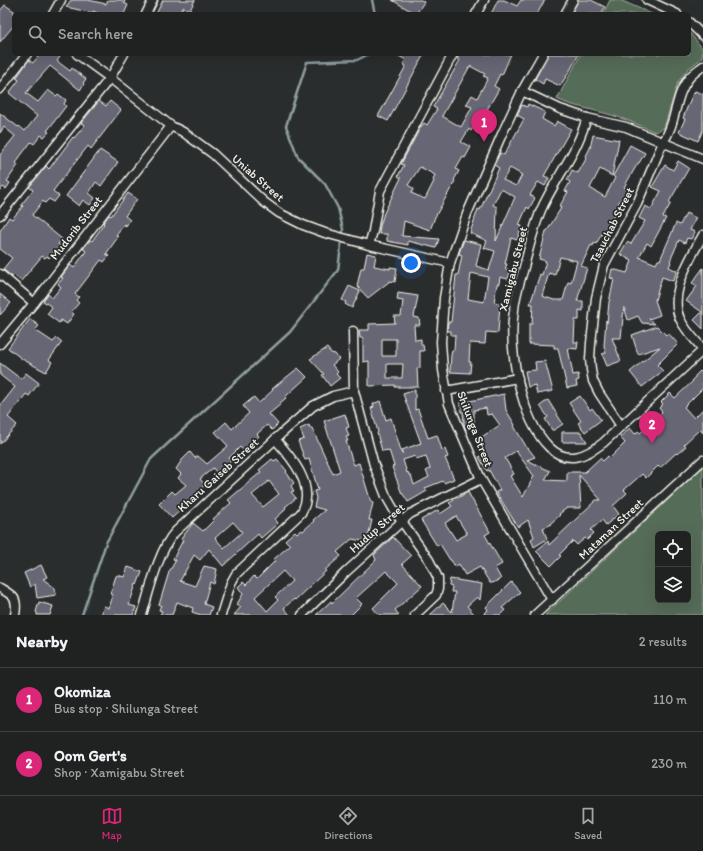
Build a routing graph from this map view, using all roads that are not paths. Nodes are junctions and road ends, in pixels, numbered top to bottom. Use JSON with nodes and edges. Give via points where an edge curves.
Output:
{"nodes":[{"id":1,"x":61,"y":0,"type":"edge"},
{"id":2,"x":154,"y":0,"type":"edge"},
{"id":3,"x":484,"y":0,"type":"edge"},
{"id":4,"x":573,"y":0,"type":"edge"},
{"id":5,"x":647,"y":0,"type":"edge"},
{"id":6,"x":55,"y":12,"type":"edge"},
{"id":7,"x":147,"y":12,"type":"edge"},
{"id":8,"x":477,"y":12,"type":"edge"},
{"id":9,"x":566,"y":12,"type":"edge"},
{"id":10,"x":672,"y":12,"type":"edge"},
{"id":11,"x":691,"y":24,"type":"edge"},
{"id":12,"x":703,"y":36,"type":"edge"},
{"id":13,"x":25,"y":56,"type":"edge"},
{"id":14,"x":79,"y":56,"type":"edge"},
{"id":15,"x":123,"y":56,"type":"edge"},
{"id":16,"x":452,"y":56,"type":"edge"},
{"id":17,"x":542,"y":56,"type":"edge"},
{"id":18,"x":703,"y":66,"type":"edge"},
{"id":19,"x":110,"y":78,"type":"junction"},
{"id":20,"x":0,"y":88,"type":"edge"},
{"id":21,"x":522,"y":91,"type":"junction"},
{"id":22,"x":587,"y":118,"type":"junction"},
{"id":23,"x":171,"y":126,"type":"junction"},
{"id":24,"x":663,"y":142,"type":"junction"},
{"id":25,"x":703,"y":159,"type":"edge"},
{"id":26,"x":0,"y":215,"type":"edge"},
{"id":27,"x":703,"y":235,"type":"edge"},
{"id":28,"x":369,"y":245,"type":"junction"},
{"id":29,"x":450,"y":263,"type":"junction"},
{"id":30,"x":0,"y":274,"type":"edge"},
{"id":31,"x":34,"y":303,"type":"junction"},
{"id":32,"x":353,"y":331,"type":"dead end"},
{"id":33,"x":0,"y":344,"type":"edge"},
{"id":34,"x":703,"y":350,"type":"edge"},
{"id":35,"x":518,"y":378,"type":"junction"},
{"id":36,"x":354,"y":391,"type":"junction"},
{"id":37,"x":446,"y":391,"type":"junction"},
{"id":38,"x":621,"y":426,"type":"junction"},
{"id":39,"x":275,"y":439,"type":"junction"},
{"id":40,"x":703,"y":460,"type":"edge"},
{"id":41,"x":481,"y":479,"type":"junction"},
{"id":42,"x":402,"y":522,"type":"junction"},
{"id":43,"x":0,"y":588,"type":"edge"},
{"id":44,"x":552,"y":600,"type":"junction"},
{"id":45,"x":15,"y":615,"type":"edge"},
{"id":46,"x":142,"y":615,"type":"edge"},
{"id":47,"x":221,"y":615,"type":"edge"},
{"id":48,"x":302,"y":615,"type":"edge"},
{"id":49,"x":414,"y":615,"type":"edge"},
{"id":50,"x":535,"y":615,"type":"edge"}],
"edges":[{"from":1,"to":6,"type":"street"},
{"from":2,"to":7,"type":"street"},
{"from":3,"to":8,"type":"street"},
{"from":4,"to":9,"type":"street"},
{"from":5,"to":10,"type":"street"},
{"from":11,"to":12,"type":"street"},
{"from":13,"to":20,"type":"street"},
{"from":14,"to":19,"type":"street","name":"Uniab Street"},
{"from":15,"to":19,"type":"street"},
{"from":16,"to":28,"type":"street","via":[[380,191]]},
{"from":17,"to":21,"type":"street","name":"Shilunga Street"},
{"from":18,"to":24,"type":"street","name":"Tsauchab Street","via":[[685,82],[670,129]]},
{"from":19,"to":23,"type":"street","name":"Uniab Street"},
{"from":19,"to":26,"type":"street"},
{"from":21,"to":22,"type":"street"},
{"from":21,"to":29,"type":"street","name":"Shilunga Street","via":[[467,214]]},
{"from":22,"to":24,"type":"street","via":[[626,127]]},
{"from":22,"to":35,"type":"street","name":"Xamigabu Street","via":[[573,152],[536,224],[515,299],[513,347]]},
{"from":23,"to":28,"type":"street","name":"Uniab Street","via":[[213,154],[264,202],[279,212],[325,234]]},
{"from":23,"to":31,"type":"street","name":"Mudorib Street"},
{"from":24,"to":25,"type":"street"},
{"from":24,"to":38,"type":"street","name":"Tsauchab Street","via":[[637,204],[604,265],[596,298],[590,359],[593,381]]},
{"from":27,"to":34,"type":"street","name":"Xamigabu Street","via":[[686,266],[678,293],[677,312],[683,325]]},
{"from":28,"to":29,"type":"street","name":"Uniab Street"},
{"from":29,"to":37,"type":"street","name":"Shilunga Street","via":[[441,327]]},
{"from":30,"to":31,"type":"street"},
{"from":31,"to":33,"type":"street","name":"Mudorib Street"},
{"from":32,"to":36,"type":"street"},
{"from":34,"to":38,"type":"street","name":"Xamigabu Street"},
{"from":35,"to":37,"type":"street"},
{"from":35,"to":38,"type":"street","name":"Xamigabu Street","via":[[529,417],[548,447],[559,454],[579,457],[588,454]]},
{"from":36,"to":39,"type":"street","name":"Kharu Gaiseb Street","via":[[318,403]]},
{"from":36,"to":42,"type":"street","via":[[378,477]]},
{"from":37,"to":41,"type":"street","name":"Shilunga Street","via":[[449,404]]},
{"from":39,"to":46,"type":"street","name":"Kharu Gaiseb Street","via":[[170,537]]},
{"from":39,"to":47,"type":"street","via":[[301,473],[306,492],[306,505],[301,513],[236,574]]},
{"from":40,"to":44,"type":"street","name":"Mataman Street"},
{"from":41,"to":42,"type":"street","name":"Hudup Street","via":[[414,511]]},
{"from":41,"to":44,"type":"street","name":"Shilunga Street"},
{"from":42,"to":48,"type":"street","name":"Hudup Street"},
{"from":42,"to":49,"type":"street","via":[[429,560],[438,578],[436,595]]},
{"from":43,"to":45,"type":"street","via":[[15,599]]},
{"from":44,"to":50,"type":"street","name":"Mataman Street"}]}
